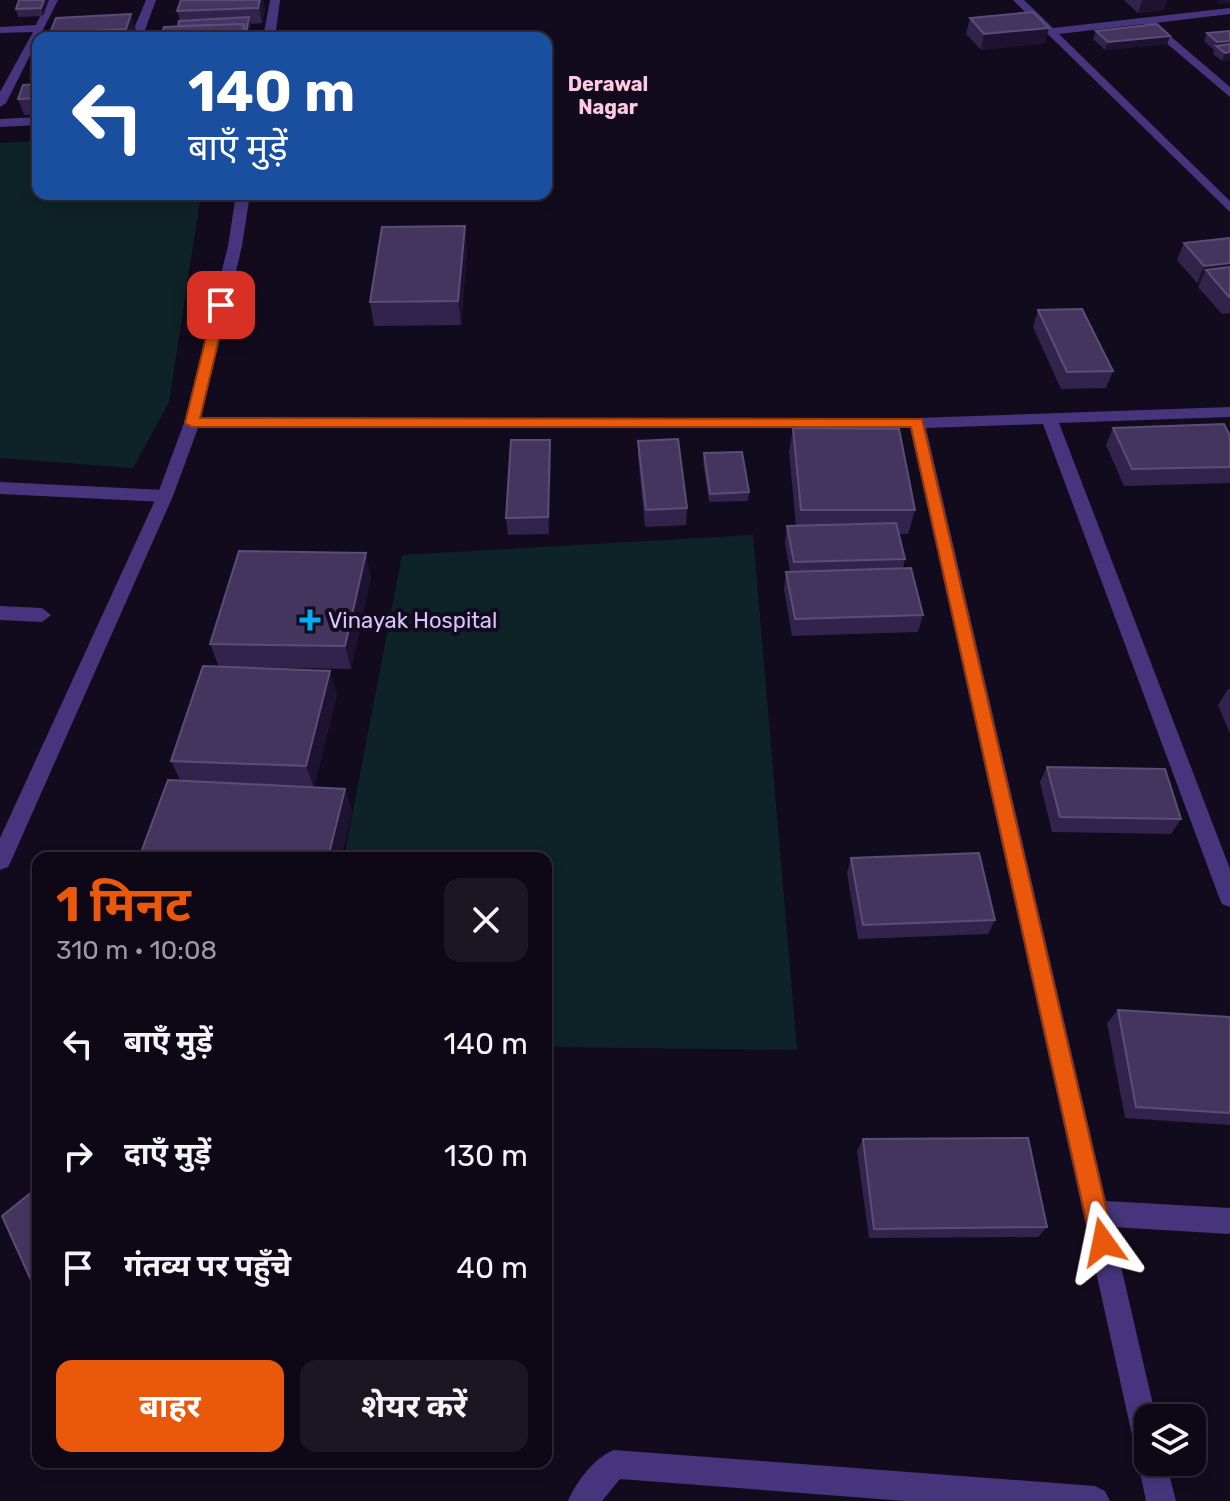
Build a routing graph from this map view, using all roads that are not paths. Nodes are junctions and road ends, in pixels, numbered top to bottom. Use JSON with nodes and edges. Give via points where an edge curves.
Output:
{"nodes":[{"id":1,"x":53,"y":0,"type":"edge"},
{"id":2,"x":151,"y":0,"type":"edge"},
{"id":3,"x":275,"y":0,"type":"edge"},
{"id":4,"x":1018,"y":0,"type":"edge"},
{"id":5,"x":1230,"y":11,"type":"edge"},
{"id":6,"x":1146,"y":21,"type":"junction"},
{"id":7,"x":40,"y":28,"type":"junction"},
{"id":8,"x":0,"y":30,"type":"edge"},
{"id":9,"x":38,"y":32,"type":"edge"},
{"id":10,"x":138,"y":32,"type":"edge"},
{"id":11,"x":270,"y":32,"type":"edge"},
{"id":12,"x":1050,"y":32,"type":"junction"},
{"id":13,"x":32,"y":43,"type":"edge"},
{"id":14,"x":1230,"y":93,"type":"edge"},
{"id":15,"x":0,"y":103,"type":"edge"},
{"id":16,"x":32,"y":121,"type":"edge"},
{"id":17,"x":0,"y":123,"type":"edge"},
{"id":18,"x":242,"y":200,"type":"edge"},
{"id":19,"x":1230,"y":208,"type":"edge"},
{"id":20,"x":1229,"y":415,"type":"edge"},
{"id":21,"x":1049,"y":418,"type":"junction"},
{"id":22,"x":192,"y":423,"type":"junction"},
{"id":23,"x":917,"y":423,"type":"junction"},
{"id":24,"x":0,"y":488,"type":"edge"},
{"id":25,"x":165,"y":496,"type":"junction"},
{"id":26,"x":0,"y":613,"type":"edge"},
{"id":27,"x":42,"y":615,"type":"dead end"},
{"id":28,"x":0,"y":861,"type":"edge"},
{"id":29,"x":1230,"y":897,"type":"edge"},
{"id":30,"x":1096,"y":1213,"type":"junction"},
{"id":31,"x":1230,"y":1221,"type":"edge"},
{"id":32,"x":1139,"y":1404,"type":"edge"},
{"id":33,"x":1155,"y":1476,"type":"edge"},
{"id":34,"x":583,"y":1501,"type":"edge"},
{"id":35,"x":1095,"y":1501,"type":"edge"},
{"id":36,"x":1161,"y":1501,"type":"edge"}],
"edges":[{"from":1,"to":7,"type":"street"},
{"from":2,"to":10,"type":"street"},
{"from":3,"to":11,"type":"street"},
{"from":4,"to":12,"type":"street"},
{"from":5,"to":6,"type":"street"},
{"from":6,"to":12,"type":"street"},
{"from":6,"to":14,"type":"street"},
{"from":7,"to":8,"type":"street"},
{"from":7,"to":9,"type":"street"},
{"from":12,"to":19,"type":"street"},
{"from":13,"to":15,"type":"street"},
{"from":16,"to":17,"type":"street"},
{"from":18,"to":22,"type":"street"},
{"from":20,"to":21,"type":"street"},
{"from":21,"to":23,"type":"street"},
{"from":21,"to":29,"type":"street"},
{"from":22,"to":23,"type":"street"},
{"from":22,"to":25,"type":"street"},
{"from":23,"to":30,"type":"street"},
{"from":24,"to":25,"type":"street"},
{"from":25,"to":28,"type":"street"},
{"from":26,"to":27,"type":"street"},
{"from":30,"to":31,"type":"street"},
{"from":30,"to":32,"type":"street"},
{"from":33,"to":36,"type":"street"},
{"from":34,"to":35,"type":"street","via":[[614,1464]]}]}
